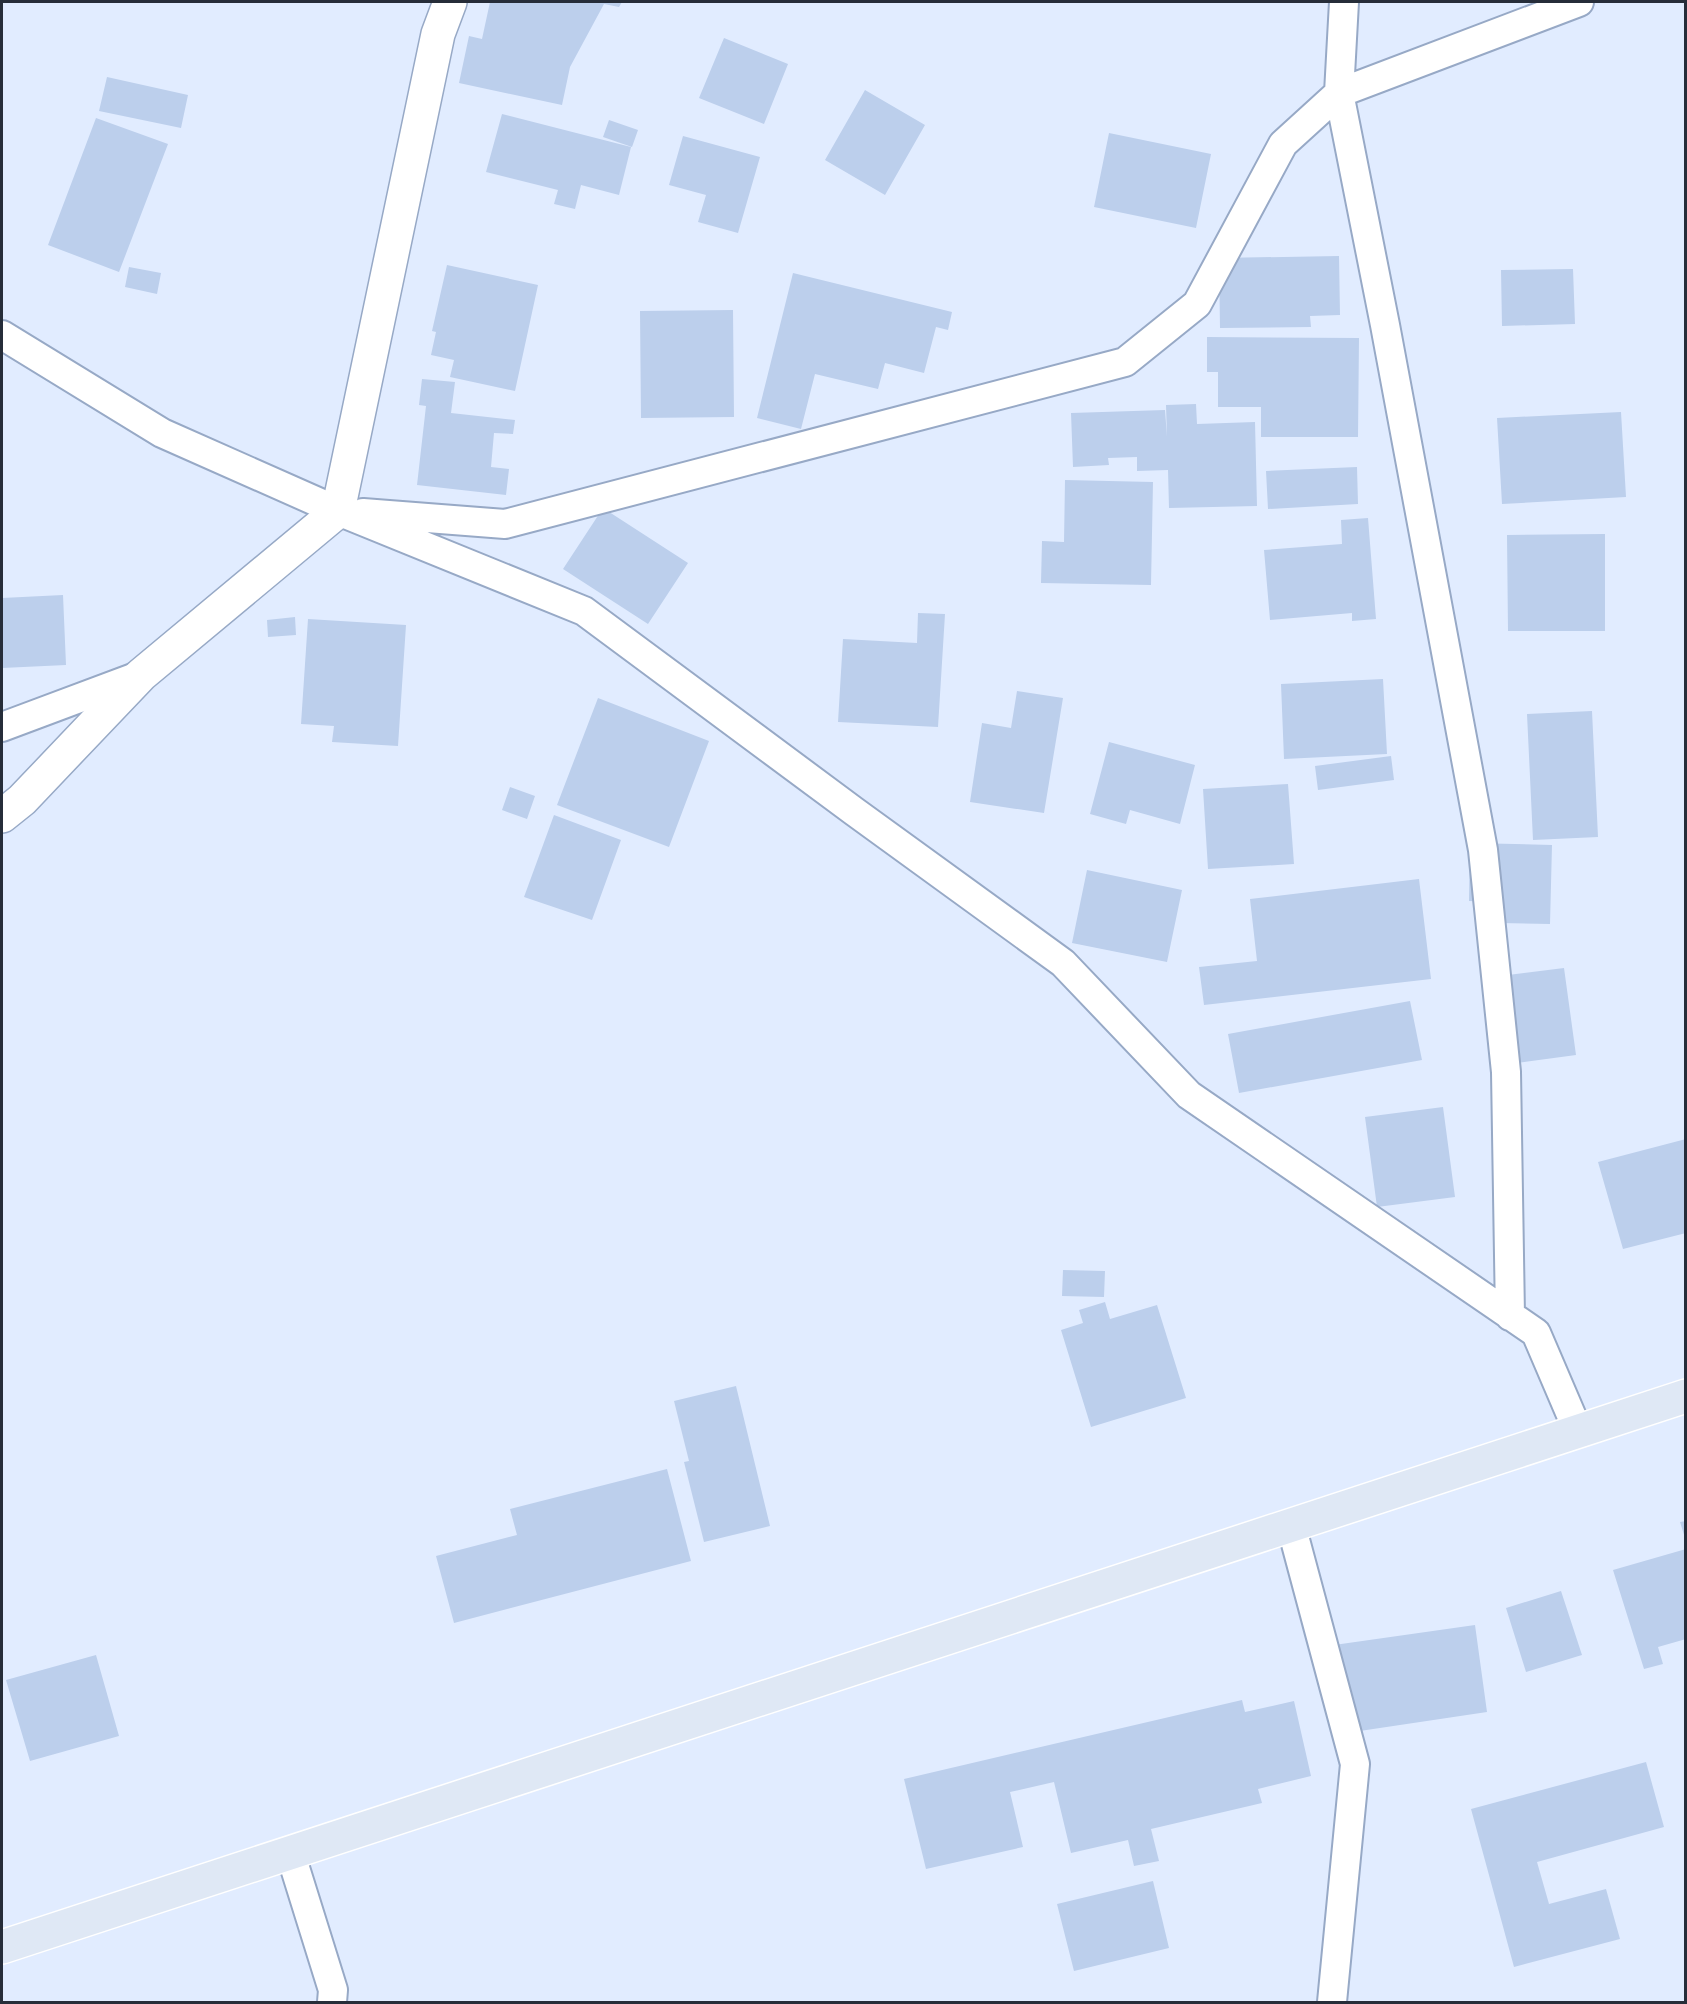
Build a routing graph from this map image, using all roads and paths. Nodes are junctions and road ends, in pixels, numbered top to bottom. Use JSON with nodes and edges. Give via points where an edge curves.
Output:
{"nodes":[{"id":1,"x":450,"y":2,"type":"edge"},
{"id":2,"x":1344,"y":2,"type":"edge"},
{"id":3,"x":1580,"y":2,"type":"edge"},
{"id":4,"x":1339,"y":93,"type":"junction"},
{"id":5,"x":2,"y":335,"type":"edge"},
{"id":6,"x":338,"y":511,"type":"junction"},
{"id":7,"x":141,"y":675,"type":"junction"},
{"id":8,"x":2,"y":727,"type":"edge"},
{"id":9,"x":2,"y":816,"type":"edge"},
{"id":10,"x":1510,"y":1316,"type":"junction"},
{"id":11,"x":1686,"y":1396,"type":"edge"},
{"id":12,"x":1578,"y":1431,"type":"junction"},
{"id":13,"x":1291,"y":1525,"type":"junction"},
{"id":14,"x":290,"y":1851,"type":"junction"},
{"id":15,"x":2,"y":1947,"type":"edge"},
{"id":16,"x":332,"y":2002,"type":"edge"},
{"id":17,"x":1332,"y":2002,"type":"edge"}],
"edges":[{"from":1,"to":6,"type":"street","via":[[438,33]]},
{"from":2,"to":4,"type":"street"},
{"from":3,"to":4,"type":"street"},
{"from":4,"to":6,"type":"street","via":[[1283,144],[1197,304],[1125,362],[505,524]]},
{"from":4,"to":10,"type":"street","via":[[1483,850],[1506,1072]]},
{"from":5,"to":6,"type":"street","via":[[162,433]]},
{"from":6,"to":7,"type":"street"},
{"from":6,"to":10,"type":"street","via":[[584,611],[1063,963],[1189,1095]]},
{"from":7,"to":8,"type":"street"},
{"from":7,"to":9,"type":"street","via":[[22,800]]},
{"from":10,"to":12,"type":"street","via":[[1536,1333]]},
{"from":11,"to":12,"type":"main road"},
{"from":12,"to":13,"type":"main road"},
{"from":13,"to":14,"type":"main road"},
{"from":13,"to":17,"type":"street","via":[[1355,1764]]},
{"from":14,"to":15,"type":"main road"},
{"from":14,"to":16,"type":"street","via":[[333,1990]]}]}
